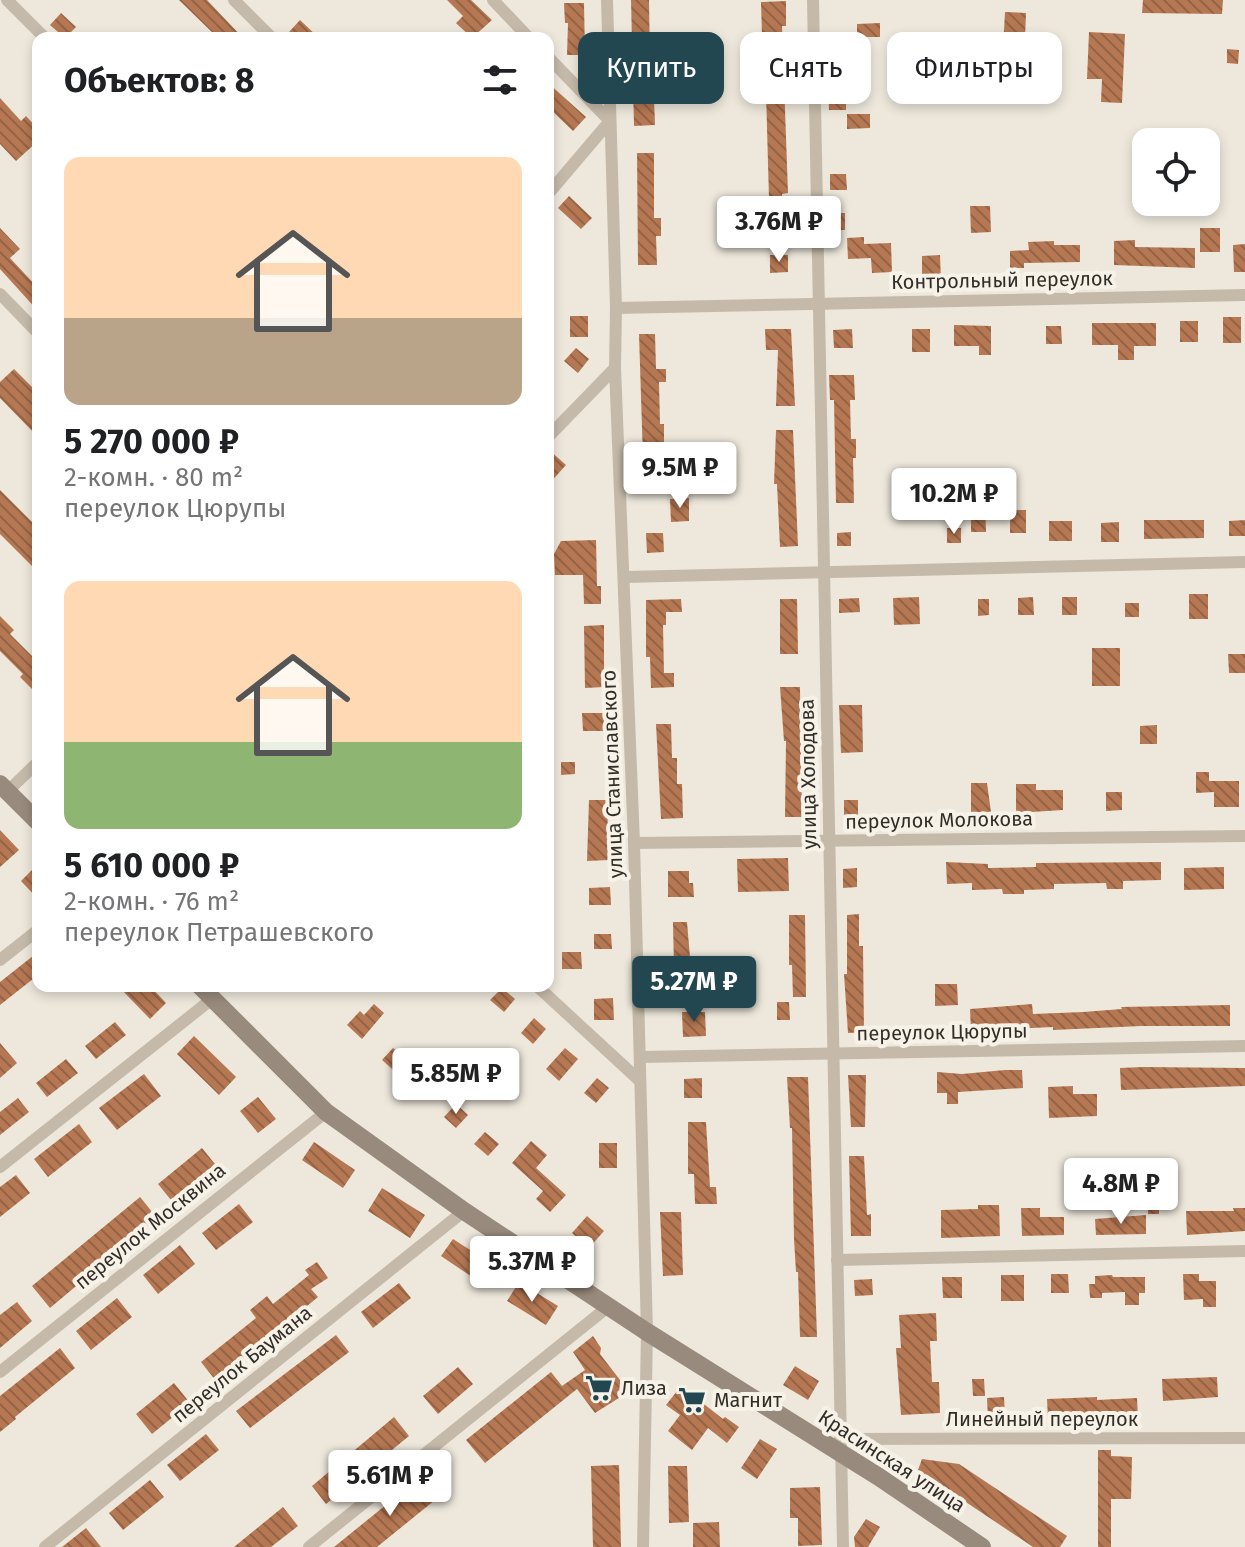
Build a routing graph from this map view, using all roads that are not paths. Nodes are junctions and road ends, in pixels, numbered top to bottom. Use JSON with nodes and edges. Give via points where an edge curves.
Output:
{"nodes":[{"id":1,"x":7,"y":0,"type":"edge"},
{"id":2,"x":234,"y":0,"type":"edge"},
{"id":3,"x":493,"y":0,"type":"edge"},
{"id":4,"x":607,"y":0,"type":"edge"},
{"id":5,"x":813,"y":0,"type":"edge"},
{"id":6,"x":39,"y":32,"type":"edge"},
{"id":7,"x":266,"y":32,"type":"edge"},
{"id":8,"x":523,"y":32,"type":"edge"},
{"id":9,"x":554,"y":63,"type":"edge"},
{"id":10,"x":610,"y":121,"type":"junction"},
{"id":11,"x":554,"y":187,"type":"edge"},
{"id":12,"x":0,"y":294,"type":"edge"},
{"id":13,"x":1245,"y":295,"type":"edge"},
{"id":14,"x":819,"y":304,"type":"junction"},
{"id":15,"x":616,"y":308,"type":"junction"},
{"id":16,"x":32,"y":327,"type":"edge"},
{"id":17,"x":615,"y":368,"type":"junction"},
{"id":18,"x":554,"y":431,"type":"edge"},
{"id":19,"x":1245,"y":562,"type":"edge"},
{"id":20,"x":824,"y":573,"type":"junction"},
{"id":21,"x":625,"y":577,"type":"junction"},
{"id":22,"x":32,"y":766,"type":"edge"},
{"id":23,"x":4,"y":787,"type":"edge"},
{"id":24,"x":32,"y":816,"type":"edge"},
{"id":25,"x":1245,"y":836,"type":"edge"},
{"id":26,"x":829,"y":841,"type":"junction"},
{"id":27,"x":634,"y":843,"type":"junction"},
{"id":28,"x":32,"y":935,"type":"edge"},
{"id":29,"x":0,"y":960,"type":"edge"},
{"id":30,"x":206,"y":992,"type":"edge"},
{"id":31,"x":544,"y":992,"type":"edge"},
{"id":32,"x":1245,"y":1046,"type":"edge"},
{"id":33,"x":833,"y":1054,"type":"junction"},
{"id":34,"x":640,"y":1057,"type":"junction"},
{"id":35,"x":640,"y":1081,"type":"junction"},
{"id":36,"x":326,"y":1112,"type":"junction"},
{"id":37,"x":0,"y":1167,"type":"edge"},
{"id":38,"x":464,"y":1211,"type":"junction"},
{"id":39,"x":1245,"y":1251,"type":"edge"},
{"id":40,"x":837,"y":1260,"type":"junction"},
{"id":41,"x":609,"y":1306,"type":"junction"},
{"id":42,"x":647,"y":1332,"type":"junction"},
{"id":43,"x":0,"y":1372,"type":"edge"},
{"id":44,"x":1245,"y":1438,"type":"edge"},
{"id":45,"x":840,"y":1446,"type":"junction"},
{"id":46,"x":45,"y":1547,"type":"edge"},
{"id":47,"x":309,"y":1547,"type":"edge"},
{"id":48,"x":643,"y":1547,"type":"edge"},
{"id":49,"x":843,"y":1547,"type":"edge"},
{"id":50,"x":982,"y":1547,"type":"edge"}],
"edges":[{"from":1,"to":6,"type":"street"},
{"from":2,"to":7,"type":"street"},
{"from":3,"to":8,"type":"street"},
{"from":4,"to":10,"type":"street","name":"улица Станиславского"},
{"from":5,"to":14,"type":"street","name":"улица Холодова"},
{"from":9,"to":10,"type":"street"},
{"from":10,"to":11,"type":"street"},
{"from":10,"to":15,"type":"street","name":"улица Станиславского"},
{"from":12,"to":16,"type":"street"},
{"from":13,"to":14,"type":"street","name":"Контрольный переулок"},
{"from":14,"to":15,"type":"street","name":"Контрольный переулок"},
{"from":14,"to":20,"type":"street","name":"улица Холодова"},
{"from":15,"to":17,"type":"street","name":"улица Станиславского"},
{"from":17,"to":18,"type":"street"},
{"from":17,"to":21,"type":"street","name":"улица Станиславского"},
{"from":19,"to":20,"type":"street"},
{"from":20,"to":21,"type":"street"},
{"from":20,"to":26,"type":"street","name":"улица Холодова"},
{"from":21,"to":27,"type":"street","name":"улица Станиславского"},
{"from":22,"to":23,"type":"street"},
{"from":23,"to":24,"type":"main road"},
{"from":25,"to":26,"type":"street","name":"переулок Молокова"},
{"from":26,"to":27,"type":"street","name":"переулок Молокова"},
{"from":26,"to":33,"type":"street","name":"улица Холодова"},
{"from":27,"to":34,"type":"street","name":"улица Станиславского"},
{"from":28,"to":29,"type":"street"},
{"from":30,"to":36,"type":"main road","name":"Красинская улица"},
{"from":30,"to":37,"type":"street"},
{"from":31,"to":35,"type":"street"},
{"from":32,"to":33,"type":"street","name":"переулок Цюрупы"},
{"from":33,"to":34,"type":"street","name":"переулок Цюрупы"},
{"from":33,"to":40,"type":"street","name":"улица Холодова"},
{"from":34,"to":35,"type":"street","name":"улица Станиславского"},
{"from":35,"to":42,"type":"street","name":"улица Станиславского"},
{"from":36,"to":38,"type":"main road","name":"Красинская улица"},
{"from":36,"to":43,"type":"street","name":"переулок Москвина"},
{"from":38,"to":41,"type":"main road","name":"Красинская улица"},
{"from":38,"to":46,"type":"street","name":"переулок Баумана"},
{"from":39,"to":40,"type":"street"},
{"from":40,"to":45,"type":"street","name":"улица Холодова"},
{"from":41,"to":42,"type":"main road","name":"Красинская улица"},
{"from":41,"to":47,"type":"street"},
{"from":42,"to":45,"type":"main road","name":"Красинская улица"},
{"from":42,"to":48,"type":"street","name":"улица Станиславского"},
{"from":44,"to":45,"type":"street","name":"Линейный переулок"},
{"from":45,"to":49,"type":"street","name":"улица Холодова"},
{"from":45,"to":50,"type":"main road","name":"Красинская улица"}]}
